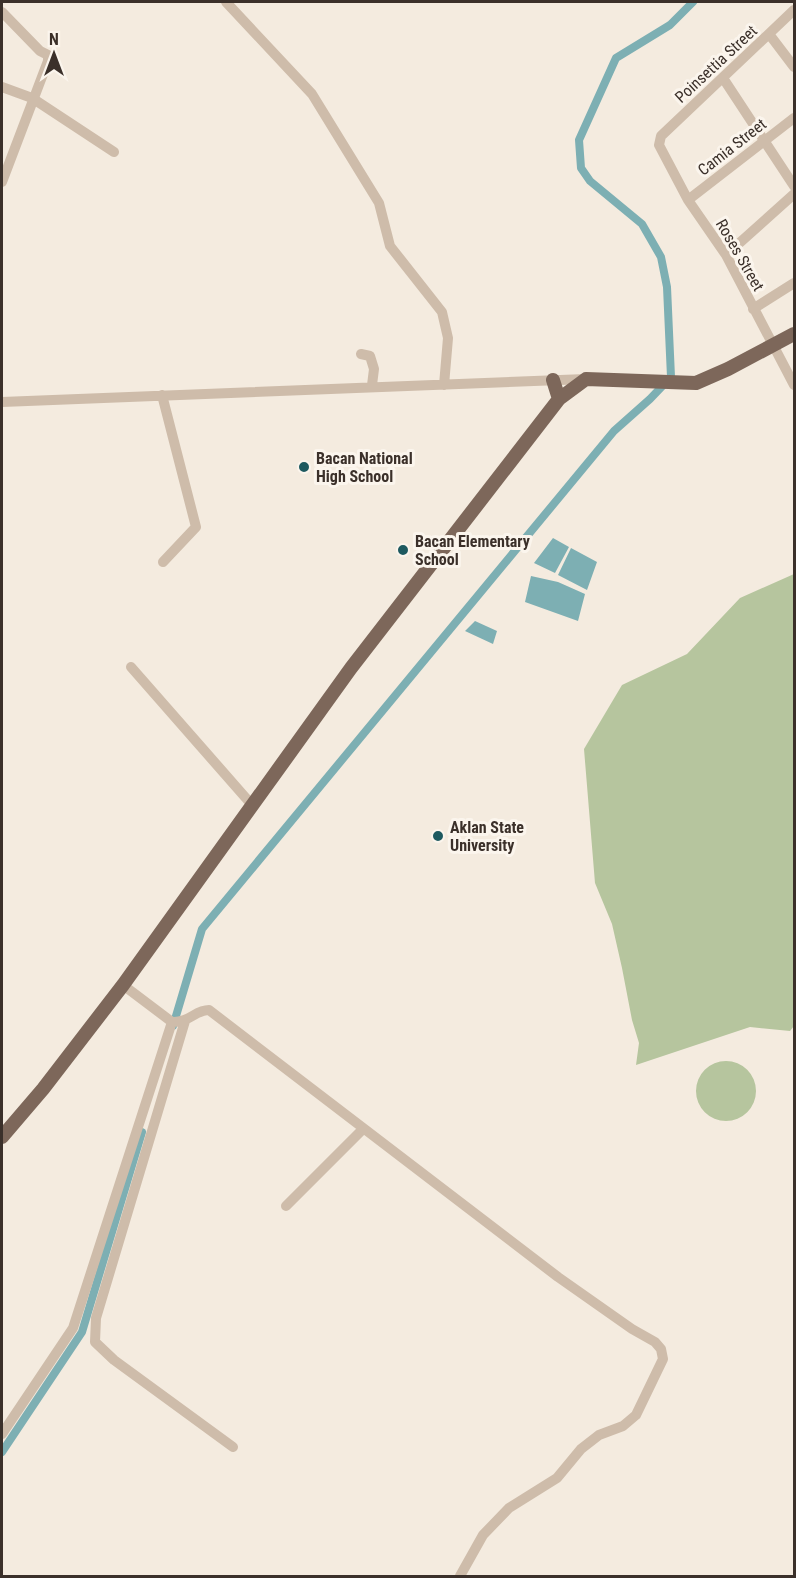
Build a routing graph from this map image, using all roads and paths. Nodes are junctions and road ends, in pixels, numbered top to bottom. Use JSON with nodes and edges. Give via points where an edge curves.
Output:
{"nodes":[{"id":1,"x":226,"y":2,"type":"edge"},
{"id":2,"x":795,"y":10,"type":"edge"},
{"id":3,"x":2,"y":12,"type":"edge"},
{"id":4,"x":769,"y":34,"type":"junction"},
{"id":5,"x":795,"y":67,"type":"edge"},
{"id":6,"x":723,"y":78,"type":"junction"},
{"id":7,"x":2,"y":87,"type":"edge"},
{"id":8,"x":32,"y":98,"type":"junction"},
{"id":9,"x":795,"y":118,"type":"edge"},
{"id":10,"x":659,"y":141,"type":"joint"},
{"id":11,"x":765,"y":141,"type":"junction"},
{"id":12,"x":114,"y":152,"type":"dead end"},
{"id":13,"x":2,"y":182,"type":"edge"},
{"id":14,"x":795,"y":186,"type":"edge"},
{"id":15,"x":795,"y":194,"type":"edge"},
{"id":16,"x":688,"y":200,"type":"junction"},
{"id":17,"x":726,"y":255,"type":"junction"},
{"id":18,"x":795,"y":283,"type":"edge"},
{"id":19,"x":753,"y":309,"type":"junction"},
{"id":20,"x":795,"y":326,"type":"edge"},
{"id":21,"x":795,"y":334,"type":"edge"},
{"id":22,"x":767,"y":346,"type":"junction"},
{"id":23,"x":361,"y":354,"type":"dead end"},
{"id":24,"x":586,"y":379,"type":"junction"},
{"id":25,"x":553,"y":380,"type":"junction"},
{"id":26,"x":372,"y":385,"type":"junction"},
{"id":27,"x":444,"y":385,"type":"junction"},
{"id":28,"x":795,"y":385,"type":"edge"},
{"id":29,"x":162,"y":395,"type":"junction"},
{"id":30,"x":559,"y":399,"type":"junction"},
{"id":31,"x":2,"y":400,"type":"edge"},
{"id":32,"x":163,"y":562,"type":"dead end"},
{"id":33,"x":131,"y":667,"type":"dead end"},
{"id":34,"x":252,"y":805,"type":"junction"},
{"id":35,"x":123,"y":985,"type":"junction"},
{"id":36,"x":177,"y":1022,"type":"junction"},
{"id":37,"x":362,"y":1130,"type":"junction"},
{"id":38,"x":2,"y":1137,"type":"edge"},
{"id":39,"x":286,"y":1206,"type":"dead end"},
{"id":40,"x":2,"y":1434,"type":"edge"},
{"id":41,"x":233,"y":1447,"type":"dead end"},
{"id":42,"x":460,"y":1576,"type":"edge"}],
"edges":[{"from":1,"to":27,"type":"street","via":[[312,94],[379,203],[390,246],[442,312],[448,338]]},
{"from":2,"to":4,"type":"street","name":"Poinsettia Street"},
{"from":3,"to":8,"type":"street","via":[[48,55],[47,68]]},
{"from":4,"to":5,"type":"street"},
{"from":4,"to":6,"type":"street","name":"Poinsettia Street"},
{"from":6,"to":10,"type":"street","name":"Poinsettia Street"},
{"from":6,"to":11,"type":"street"},
{"from":7,"to":8,"type":"street"},
{"from":8,"to":12,"type":"street"},
{"from":8,"to":13,"type":"street"},
{"from":9,"to":11,"type":"street","name":"Camia Street"},
{"from":10,"to":16,"type":"street","name":"Roses Street"},
{"from":11,"to":14,"type":"street"},
{"from":11,"to":16,"type":"street","name":"Camia Street"},
{"from":15,"to":17,"type":"street"},
{"from":16,"to":17,"type":"street","name":"Roses Street"},
{"from":17,"to":19,"type":"street","name":"Roses Street"},
{"from":18,"to":19,"type":"street"},
{"from":19,"to":22,"type":"street","name":"Roses Street"},
{"from":20,"to":22,"type":"main road"},
{"from":21,"to":22,"type":"main road"},
{"from":22,"to":24,"type":"main road","via":[[696,382]]},
{"from":22,"to":28,"type":"street","name":"Roses Street"},
{"from":23,"to":26,"type":"street","via":[[370,356],[374,369]]},
{"from":24,"to":25,"type":"street"},
{"from":24,"to":30,"type":"main road"},
{"from":25,"to":27,"type":"street"},
{"from":25,"to":30,"type":"main road"},
{"from":26,"to":27,"type":"street"},
{"from":26,"to":29,"type":"street"},
{"from":29,"to":31,"type":"street"},
{"from":29,"to":32,"type":"street","via":[[196,528]]},
{"from":30,"to":34,"type":"main road","via":[[351,668]]},
{"from":33,"to":34,"type":"street"},
{"from":34,"to":35,"type":"main road"},
{"from":35,"to":36,"type":"street"},
{"from":35,"to":38,"type":"main road"},
{"from":36,"to":37,"type":"street","via":[[209,1010]]},
{"from":36,"to":40,"type":"street","via":[[73,1328]]},
{"from":36,"to":41,"type":"street","via":[[96,1318],[95,1342]]},
{"from":37,"to":39,"type":"street"},
{"from":37,"to":42,"type":"street","via":[[558,1277],[655,1342],[663,1356],[655,1381],[636,1415],[623,1426],[599,1435],[581,1449],[557,1478],[508,1508],[483,1535]]}]}
